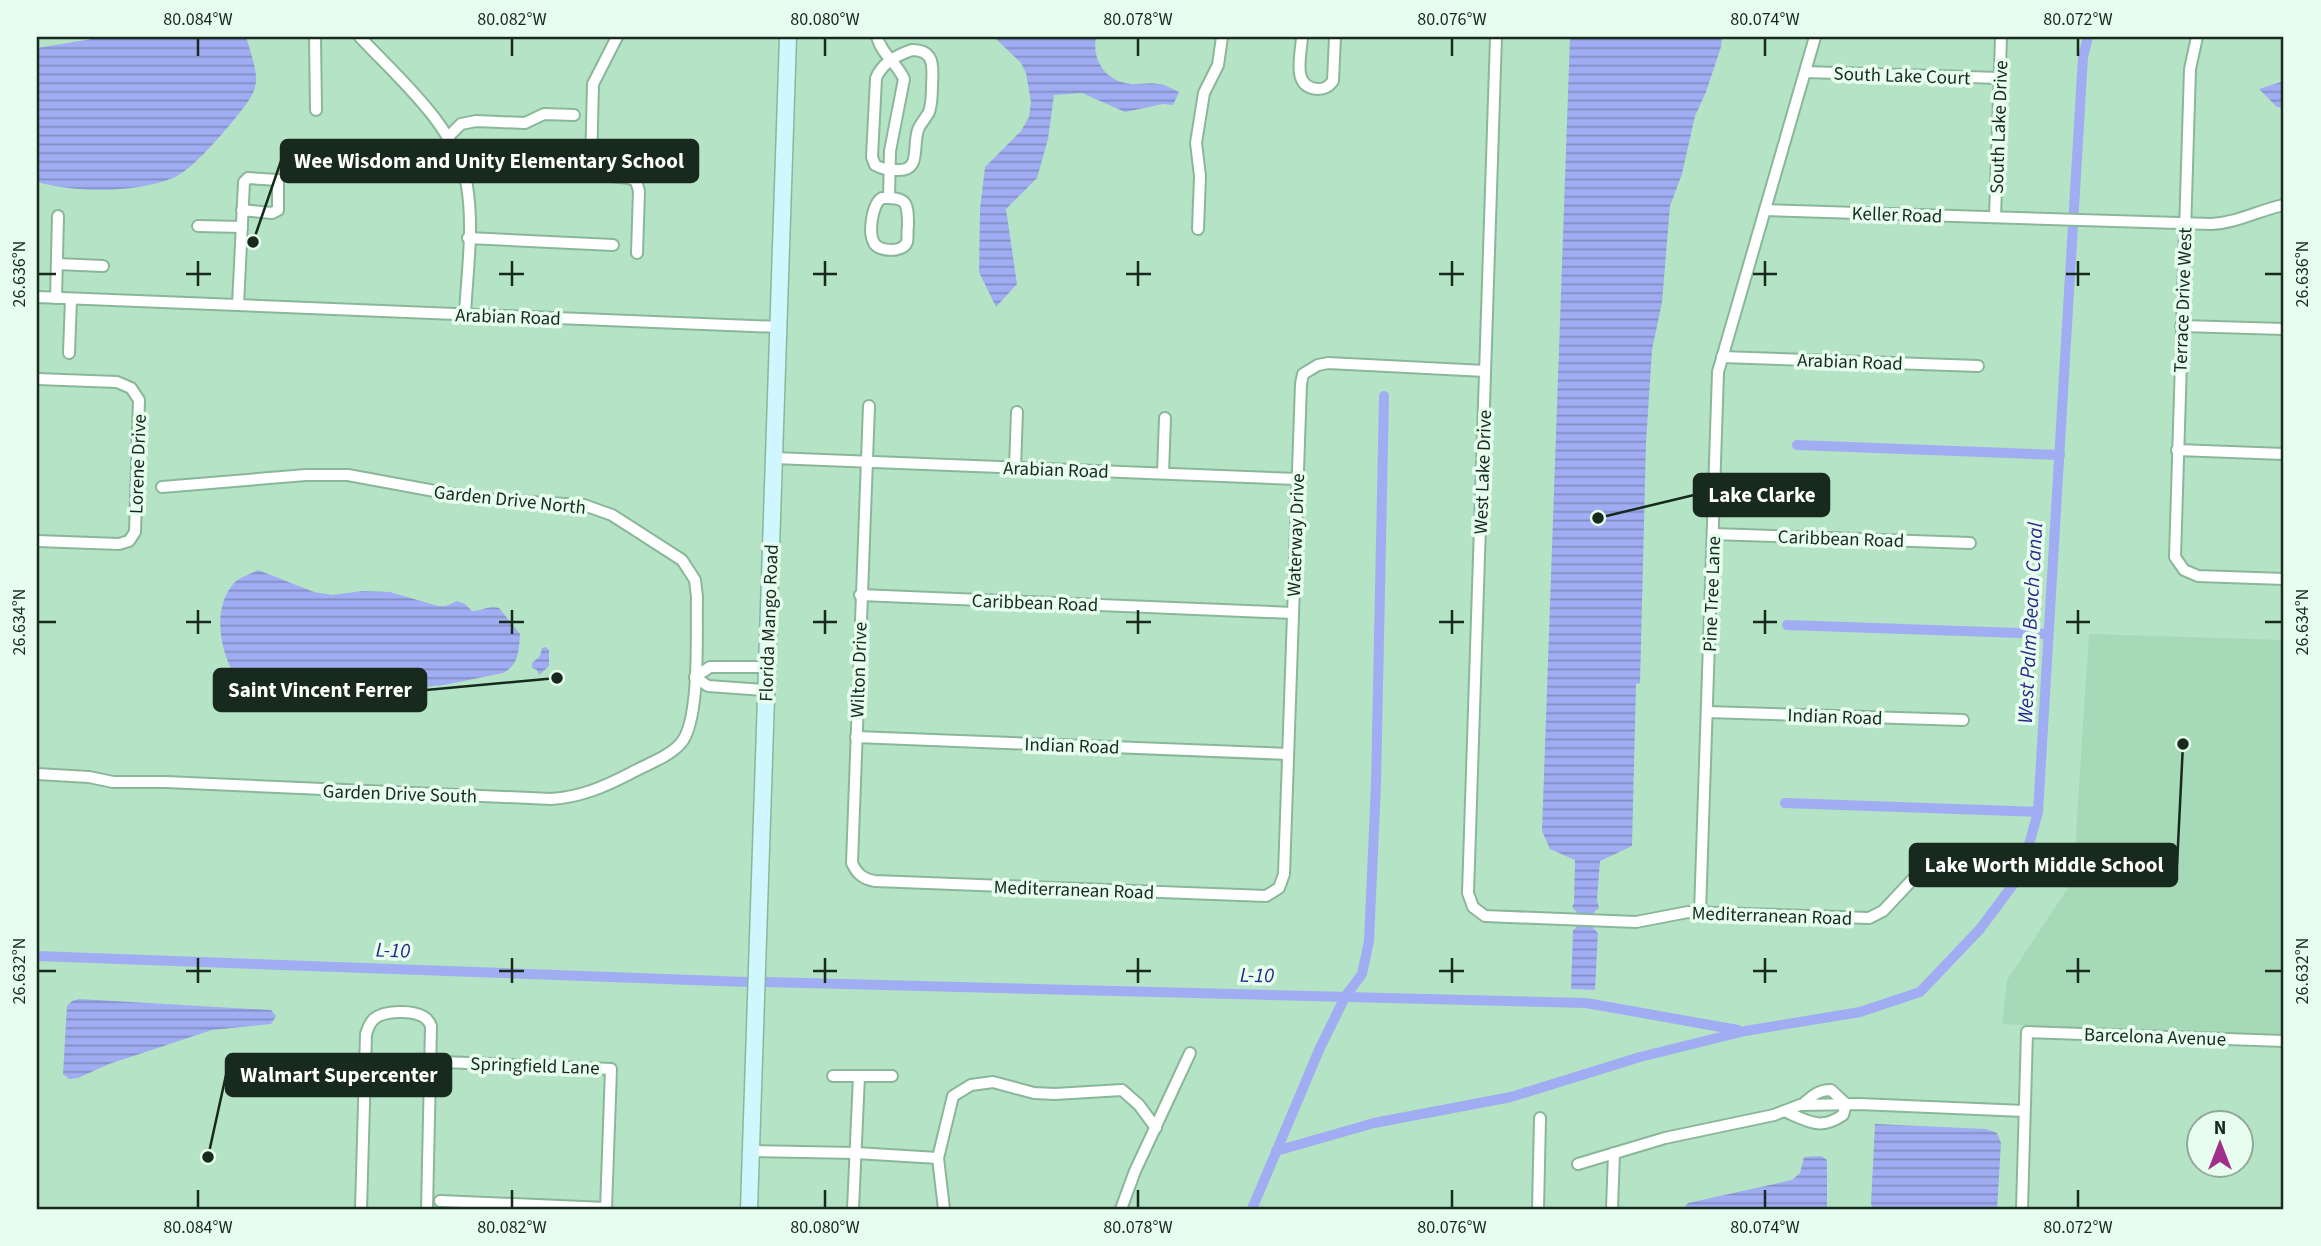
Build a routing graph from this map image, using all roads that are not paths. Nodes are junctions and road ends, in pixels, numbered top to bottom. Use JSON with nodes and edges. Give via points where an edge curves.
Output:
{"nodes":[{"id":1,"x":315,"y":37,"type":"edge"},
{"id":2,"x":360,"y":37,"type":"edge"},
{"id":3,"x":617,"y":37,"type":"edge"},
{"id":4,"x":788,"y":37,"type":"edge"},
{"id":5,"x":877,"y":37,"type":"edge"},
{"id":6,"x":1222,"y":37,"type":"edge"},
{"id":7,"x":1302,"y":37,"type":"edge"},
{"id":8,"x":1335,"y":37,"type":"edge"},
{"id":9,"x":1496,"y":37,"type":"edge"},
{"id":10,"x":1815,"y":37,"type":"edge"},
{"id":11,"x":2001,"y":37,"type":"edge"},
{"id":12,"x":2197,"y":37,"type":"edge"},
{"id":13,"x":889,"y":61,"type":"junction"},
{"id":14,"x":1805,"y":72,"type":"junction"},
{"id":15,"x":2000,"y":78,"type":"junction"},
{"id":16,"x":316,"y":110,"type":"dead end"},
{"id":17,"x":574,"y":116,"type":"dead end"},
{"id":18,"x":448,"y":136,"type":"junction"},
{"id":19,"x":890,"y":170,"type":"junction"},
{"id":20,"x":889,"y":198,"type":"junction"},
{"id":21,"x":2284,"y":205,"type":"edge"},
{"id":22,"x":242,"y":210,"type":"junction"},
{"id":23,"x":1765,"y":210,"type":"junction"},
{"id":24,"x":58,"y":216,"type":"dead end"},
{"id":25,"x":1995,"y":217,"type":"junction"},
{"id":26,"x":2184,"y":223,"type":"junction"},
{"id":27,"x":198,"y":226,"type":"dead end"},
{"id":28,"x":242,"y":228,"type":"junction"},
{"id":29,"x":1198,"y":229,"type":"dead end"},
{"id":30,"x":468,"y":238,"type":"junction"},
{"id":31,"x":613,"y":246,"type":"dead end"},
{"id":32,"x":636,"y":253,"type":"dead end"},
{"id":33,"x":57,"y":264,"type":"junction"},
{"id":34,"x":103,"y":266,"type":"dead end"},
{"id":35,"x":37,"y":297,"type":"edge"},
{"id":36,"x":56,"y":298,"type":"junction"},
{"id":37,"x":71,"y":299,"type":"junction"},
{"id":38,"x":238,"y":305,"type":"junction"},
{"id":39,"x":465,"y":314,"type":"junction"},
{"id":40,"x":2181,"y":326,"type":"junction"},
{"id":41,"x":778,"y":327,"type":"junction"},
{"id":42,"x":2284,"y":329,"type":"edge"},
{"id":43,"x":69,"y":353,"type":"dead end"},
{"id":44,"x":1723,"y":357,"type":"junction"},
{"id":45,"x":1978,"y":366,"type":"dead end"},
{"id":46,"x":1485,"y":371,"type":"junction"},
{"id":47,"x":37,"y":379,"type":"edge"},
{"id":48,"x":869,"y":406,"type":"dead end"},
{"id":49,"x":1017,"y":412,"type":"dead end"},
{"id":50,"x":1165,"y":418,"type":"dead end"},
{"id":51,"x":2177,"y":450,"type":"junction"},
{"id":52,"x":2284,"y":454,"type":"edge"},
{"id":53,"x":774,"y":458,"type":"junction"},
{"id":54,"x":867,"y":461,"type":"junction"},
{"id":55,"x":1015,"y":467,"type":"junction"},
{"id":56,"x":1163,"y":473,"type":"junction"},
{"id":57,"x":1297,"y":478,"type":"junction"},
{"id":58,"x":162,"y":487,"type":"dead end"},
{"id":59,"x":1713,"y":534,"type":"junction"},
{"id":60,"x":37,"y":541,"type":"edge"},
{"id":61,"x":1970,"y":543,"type":"dead end"},
{"id":62,"x":2284,"y":579,"type":"edge"},
{"id":63,"x":860,"y":595,"type":"junction"},
{"id":64,"x":1293,"y":613,"type":"junction"},
{"id":65,"x":766,"y":667,"type":"junction"},
{"id":66,"x":695,"y":677,"type":"junction"},
{"id":67,"x":765,"y":690,"type":"junction"},
{"id":68,"x":1707,"y":712,"type":"junction"},
{"id":69,"x":1963,"y":720,"type":"dead end"},
{"id":70,"x":856,"y":737,"type":"junction"},
{"id":71,"x":1288,"y":754,"type":"junction"},
{"id":72,"x":37,"y":774,"type":"edge"},
{"id":73,"x":1928,"y":863,"type":"dead end"},
{"id":74,"x":861,"y":876,"type":"joint"},
{"id":75,"x":1282,"y":881,"type":"joint"},
{"id":76,"x":1473,"y":907,"type":"joint"},
{"id":77,"x":1700,"y":913,"type":"junction"},
{"id":78,"x":2284,"y":1041,"type":"edge"},
{"id":79,"x":1190,"y":1053,"type":"dead end"},
{"id":80,"x":443,"y":1062,"type":"dead end"},
{"id":81,"x":832,"y":1076,"type":"dead end"},
{"id":82,"x":859,"y":1076,"type":"junction"},
{"id":83,"x":892,"y":1076,"type":"dead end"},
{"id":84,"x":1814,"y":1104,"type":"junction"},
{"id":85,"x":1846,"y":1104,"type":"junction"},
{"id":86,"x":1802,"y":1105,"type":"junction"},
{"id":87,"x":1784,"y":1111,"type":"junction"},
{"id":88,"x":2024,"y":1111,"type":"junction"},
{"id":89,"x":1540,"y":1118,"type":"dead end"},
{"id":90,"x":1811,"y":1122,"type":"junction"},
{"id":91,"x":1156,"y":1128,"type":"junction"},
{"id":92,"x":751,"y":1151,"type":"junction"},
{"id":93,"x":856,"y":1153,"type":"junction"},
{"id":94,"x":1614,"y":1153,"type":"junction"},
{"id":95,"x":938,"y":1158,"type":"junction"},
{"id":96,"x":1578,"y":1164,"type":"dead end"},
{"id":97,"x":440,"y":1201,"type":"dead end"},
{"id":98,"x":361,"y":1209,"type":"edge"},
{"id":99,"x":427,"y":1209,"type":"edge"},
{"id":100,"x":606,"y":1209,"type":"edge"},
{"id":101,"x":749,"y":1209,"type":"edge"},
{"id":102,"x":853,"y":1209,"type":"edge"},
{"id":103,"x":944,"y":1209,"type":"edge"},
{"id":104,"x":1121,"y":1209,"type":"edge"},
{"id":105,"x":1538,"y":1209,"type":"edge"},
{"id":106,"x":1612,"y":1209,"type":"edge"},
{"id":107,"x":2022,"y":1209,"type":"edge"}],
"edges":[{"from":1,"to":16,"type":"street"},
{"from":2,"to":18,"type":"street"},
{"from":3,"to":32,"type":"street","via":[[593,84],[591,167],[595,174],[636,181]]},
{"from":4,"to":41,"type":"street","name":"Florida Mango Road"},
{"from":5,"to":13,"type":"street"},
{"from":6,"to":29,"type":"street","via":[[1218,65],[1204,93],[1196,143]]},
{"from":7,"to":8,"type":"street","via":[[1302,83],[1321,89],[1333,81]]},
{"from":9,"to":46,"type":"street","name":"West Lake Drive"},
{"from":10,"to":14,"type":"street","name":"Pine Tree Lane"},
{"from":11,"to":15,"type":"street","name":"South Lake Drive"},
{"from":12,"to":26,"type":"street","name":"Terrace Drive West","via":[[2190,69]]},
{"from":13,"to":19,"type":"street","via":[[901,72],[904,86],[893,126]]},
{"from":13,"to":19,"type":"street","via":[[876,78],[873,157],[875,165]]},
{"from":13,"to":19,"type":"street","via":[[921,50],[933,64],[931,103],[918,129],[914,162],[909,168]]},
{"from":14,"to":15,"type":"street","name":"South Lake Court"},
{"from":14,"to":23,"type":"street","name":"Pine Tree Lane"},
{"from":15,"to":25,"type":"street","name":"South Lake Drive"},
{"from":17,"to":18,"type":"street","via":[[544,114],[525,123],[476,121],[461,124]]},
{"from":18,"to":30,"type":"street","via":[[466,180]]},
{"from":19,"to":20,"type":"street"},
{"from":20,"to":20,"type":"street","via":[[876,202],[873,209],[872,238],[880,249],[895,250],[907,242],[908,210],[900,198]]},
{"from":21,"to":26,"type":"street","name":"Keller Road","via":[[2225,224]]},
{"from":22,"to":22,"type":"street","via":[[248,178],[278,180],[278,210]]},
{"from":22,"to":28,"type":"street"},
{"from":23,"to":25,"type":"street","name":"Keller Road"},
{"from":23,"to":44,"type":"street","name":"Pine Tree Lane"},
{"from":24,"to":33,"type":"street"},
{"from":25,"to":26,"type":"street","name":"Keller Road"},
{"from":26,"to":40,"type":"street","name":"Terrace Drive West"},
{"from":27,"to":28,"type":"street"},
{"from":28,"to":38,"type":"street"},
{"from":30,"to":31,"type":"street"},
{"from":30,"to":39,"type":"street"},
{"from":33,"to":34,"type":"street"},
{"from":33,"to":36,"type":"street"},
{"from":35,"to":36,"type":"street","name":"Arabian Road"},
{"from":36,"to":37,"type":"street","name":"Arabian Road"},
{"from":37,"to":38,"type":"street","name":"Arabian Road"},
{"from":37,"to":43,"type":"street"},
{"from":38,"to":39,"type":"street","name":"Arabian Road"},
{"from":39,"to":41,"type":"street","name":"Arabian Road"},
{"from":40,"to":42,"type":"street"},
{"from":40,"to":51,"type":"street","name":"Terrace Drive West"},
{"from":41,"to":53,"type":"street","name":"Florida Mango Road"},
{"from":44,"to":45,"type":"street","name":"Arabian Road"},
{"from":44,"to":59,"type":"street","name":"Pine Tree Lane","via":[[1718,372]]},
{"from":46,"to":57,"type":"street","name":"Waterway Drive","via":[[1328,363],[1310,368],[1301,384]]},
{"from":46,"to":76,"type":"street","name":"West Lake Drive","via":[[1468,893]]},
{"from":47,"to":60,"type":"street","name":"Lorene Drive","via":[[117,382],[131,388],[139,400],[135,532],[130,541]]},
{"from":48,"to":54,"type":"street","name":"Wilton Drive"},
{"from":49,"to":55,"type":"street"},
{"from":50,"to":56,"type":"street"},
{"from":51,"to":52,"type":"street"},
{"from":51,"to":62,"type":"street","name":"Terrace Drive West","via":[[2174,549],[2178,564],[2198,576]]},
{"from":53,"to":54,"type":"street","name":"Arabian Road"},
{"from":53,"to":65,"type":"street","name":"Florida Mango Road"},
{"from":54,"to":55,"type":"street","name":"Arabian Road"},
{"from":54,"to":63,"type":"street","name":"Wilton Drive"},
{"from":55,"to":56,"type":"street","name":"Arabian Road"},
{"from":56,"to":57,"type":"street","name":"Arabian Road"},
{"from":57,"to":64,"type":"street","name":"Waterway Drive"},
{"from":58,"to":66,"type":"street","name":"Garden Drive North","via":[[348,475],[478,499],[598,509],[676,555],[692,573],[697,597]]},
{"from":59,"to":61,"type":"street","name":"Caribbean Road"},
{"from":59,"to":68,"type":"street","name":"Pine Tree Lane"},
{"from":63,"to":64,"type":"street","name":"Caribbean Road"},
{"from":63,"to":70,"type":"street","name":"Wilton Drive"},
{"from":64,"to":71,"type":"street","name":"Waterway Drive"},
{"from":65,"to":66,"type":"street","via":[[710,667]]},
{"from":65,"to":67,"type":"street","name":"Florida Mango Road"},
{"from":66,"to":67,"type":"street","via":[[708,686]]},
{"from":66,"to":72,"type":"street","name":"Garden Drive South","via":[[692,721],[676,749],[601,789],[568,798],[114,782]]},
{"from":67,"to":92,"type":"street","name":"Florida Mango Road"},
{"from":68,"to":69,"type":"street","name":"Indian Road"},
{"from":68,"to":77,"type":"street","name":"Pine Tree Lane"},
{"from":70,"to":71,"type":"street","name":"Indian Road"},
{"from":70,"to":74,"type":"street","name":"Wilton Drive","via":[[852,863]]},
{"from":71,"to":75,"type":"street","name":"Waterway Drive"},
{"from":73,"to":77,"type":"street","name":"Mediterranean Road","via":[[1883,911],[1869,918]]},
{"from":74,"to":75,"type":"street","name":"Mediterranean Road","via":[[875,881],[1266,896]]},
{"from":76,"to":77,"type":"street","name":"Mediterranean Road","via":[[1485,916],[1643,922]]},
{"from":78,"to":88,"type":"street","name":"Barcelona Avenue","via":[[2026,1032]]},
{"from":79,"to":91,"type":"street"},
{"from":80,"to":100,"type":"street","name":"Springfield Lane","via":[[611,1069]]},
{"from":81,"to":82,"type":"street"},
{"from":82,"to":83,"type":"street"},
{"from":82,"to":93,"type":"street"},
{"from":84,"to":85,"type":"street"},
{"from":84,"to":86,"type":"street"},
{"from":84,"to":90,"type":"street"},
{"from":85,"to":86,"type":"street","via":[[1831,1090],[1824,1090]]},
{"from":85,"to":88,"type":"street"},
{"from":85,"to":90,"type":"street","via":[[1843,1115],[1830,1124]]},
{"from":86,"to":87,"type":"street"},
{"from":87,"to":90,"type":"street"},
{"from":87,"to":94,"type":"street"},
{"from":88,"to":107,"type":"street"},
{"from":89,"to":105,"type":"street"},
{"from":91,"to":95,"type":"street","via":[[1122,1090],[1034,1093],[982,1083],[953,1096]]},
{"from":91,"to":104,"type":"street"},
{"from":92,"to":93,"type":"street"},
{"from":92,"to":101,"type":"street","name":"Florida Mango Road"},
{"from":93,"to":95,"type":"street"},
{"from":93,"to":102,"type":"street"},
{"from":94,"to":96,"type":"street"},
{"from":94,"to":106,"type":"street"},
{"from":95,"to":103,"type":"street"},
{"from":97,"to":100,"type":"street"},
{"from":98,"to":99,"type":"street","via":[[366,1034],[375,1017],[386,1013],[415,1014],[432,1026]]}]}
